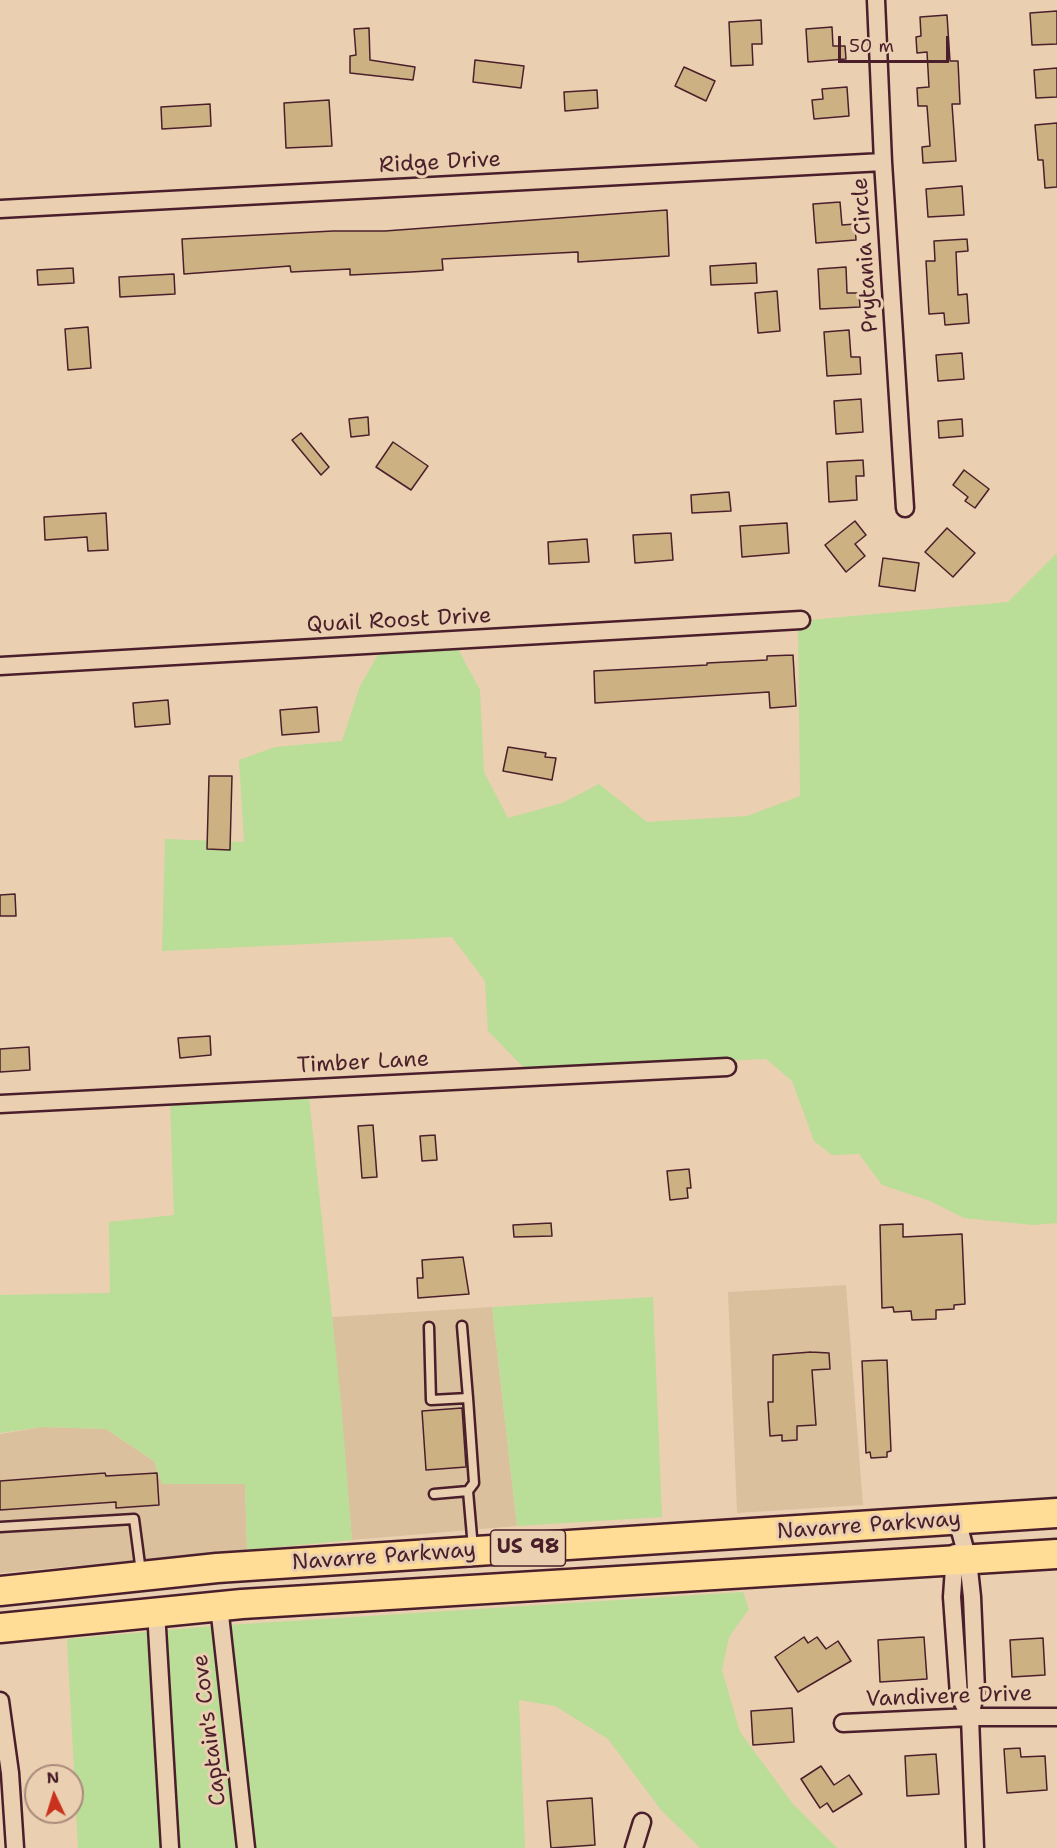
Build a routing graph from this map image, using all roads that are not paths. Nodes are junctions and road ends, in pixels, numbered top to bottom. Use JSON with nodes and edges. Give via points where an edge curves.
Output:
{"nodes":[{"id":1,"x":876,"y":0,"type":"edge"},
{"id":2,"x":883,"y":162,"type":"junction"},
{"id":3,"x":0,"y":209,"type":"edge"},
{"id":4,"x":905,"y":508,"type":"dead end"},
{"id":5,"x":801,"y":620,"type":"dead end"},
{"id":6,"x":0,"y":666,"type":"edge"},
{"id":7,"x":727,"y":1067,"type":"dead end"},
{"id":8,"x":0,"y":1104,"type":"edge"},
{"id":9,"x":462,"y":1326,"type":"dead end"},
{"id":10,"x":429,"y":1327,"type":"dead end"},
{"id":11,"x":468,"y":1398,"type":"junction"},
{"id":12,"x":468,"y":1491,"type":"junction"},
{"id":13,"x":434,"y":1494,"type":"dead end"},
{"id":14,"x":1057,"y":1513,"type":"edge"},
{"id":15,"x":957,"y":1520,"type":"junction"},
{"id":16,"x":0,"y":1527,"type":"edge"},
{"id":17,"x":473,"y":1551,"type":"junction"},
{"id":18,"x":1057,"y":1554,"type":"edge"},
{"id":19,"x":961,"y":1561,"type":"junction"},
{"id":20,"x":141,"y":1576,"type":"junction"},
{"id":21,"x":0,"y":1591,"type":"edge"},
{"id":22,"x":219,"y":1606,"type":"junction"},
{"id":23,"x":156,"y":1611,"type":"junction"},
{"id":24,"x":0,"y":1628,"type":"edge"},
{"id":25,"x":0,"y":1701,"type":"edge"},
{"id":26,"x":970,"y":1717,"type":"junction"},
{"id":27,"x":1057,"y":1717,"type":"edge"},
{"id":28,"x":843,"y":1723,"type":"dead end"},
{"id":29,"x":642,"y":1822,"type":"dead end"},
{"id":30,"x":15,"y":1848,"type":"edge"},
{"id":31,"x":170,"y":1848,"type":"edge"},
{"id":32,"x":246,"y":1848,"type":"edge"},
{"id":33,"x":634,"y":1848,"type":"edge"},
{"id":34,"x":975,"y":1848,"type":"edge"}],
"edges":[{"from":1,"to":2,"type":"street","name":"Prytania Circle"},
{"from":2,"to":3,"type":"street","name":"Ridge Drive"},
{"from":2,"to":4,"type":"street","name":"Prytania Circle"},
{"from":5,"to":6,"type":"street","name":"Quail Roost Drive"},
{"from":7,"to":8,"type":"street","name":"Timber Lane"},
{"from":9,"to":11,"type":"lane"},
{"from":10,"to":11,"type":"lane","via":[[431,1400]]},
{"from":11,"to":12,"type":"lane","via":[[474,1483]]},
{"from":12,"to":13,"type":"lane"},
{"from":12,"to":17,"type":"lane"},
{"from":14,"to":15,"type":"highway","name":"Navarre Parkway","number":"US 98"},
{"from":15,"to":17,"type":"highway","name":"Navarre Parkway","number":"US 98"},
{"from":15,"to":19,"type":"street"},
{"from":16,"to":20,"type":"lane","via":[[134,1519]]},
{"from":17,"to":20,"type":"highway","name":"Navarre Parkway","number":"US 98"},
{"from":18,"to":19,"type":"highway","name":"Navarre Parkway","number":"US 98"},
{"from":19,"to":22,"type":"highway","name":"Navarre Parkway","number":"US 98"},
{"from":19,"to":26,"type":"street","via":[[952,1597],[959,1695]]},
{"from":20,"to":21,"type":"highway","name":"Navarre Parkway","number":"US 98"},
{"from":22,"to":23,"type":"highway","name":"Navarre Parkway","number":"US 98"},
{"from":22,"to":32,"type":"street","name":"Captain's Cove"},
{"from":23,"to":24,"type":"highway","name":"Navarre Parkway","number":"US 98"},
{"from":23,"to":31,"type":"street"},
{"from":25,"to":30,"type":"street"},
{"from":26,"to":27,"type":"street","name":"Vandivere Drive"},
{"from":26,"to":28,"type":"street","name":"Vandivere Drive"},
{"from":26,"to":34,"type":"street"},
{"from":29,"to":33,"type":"street"}]}
